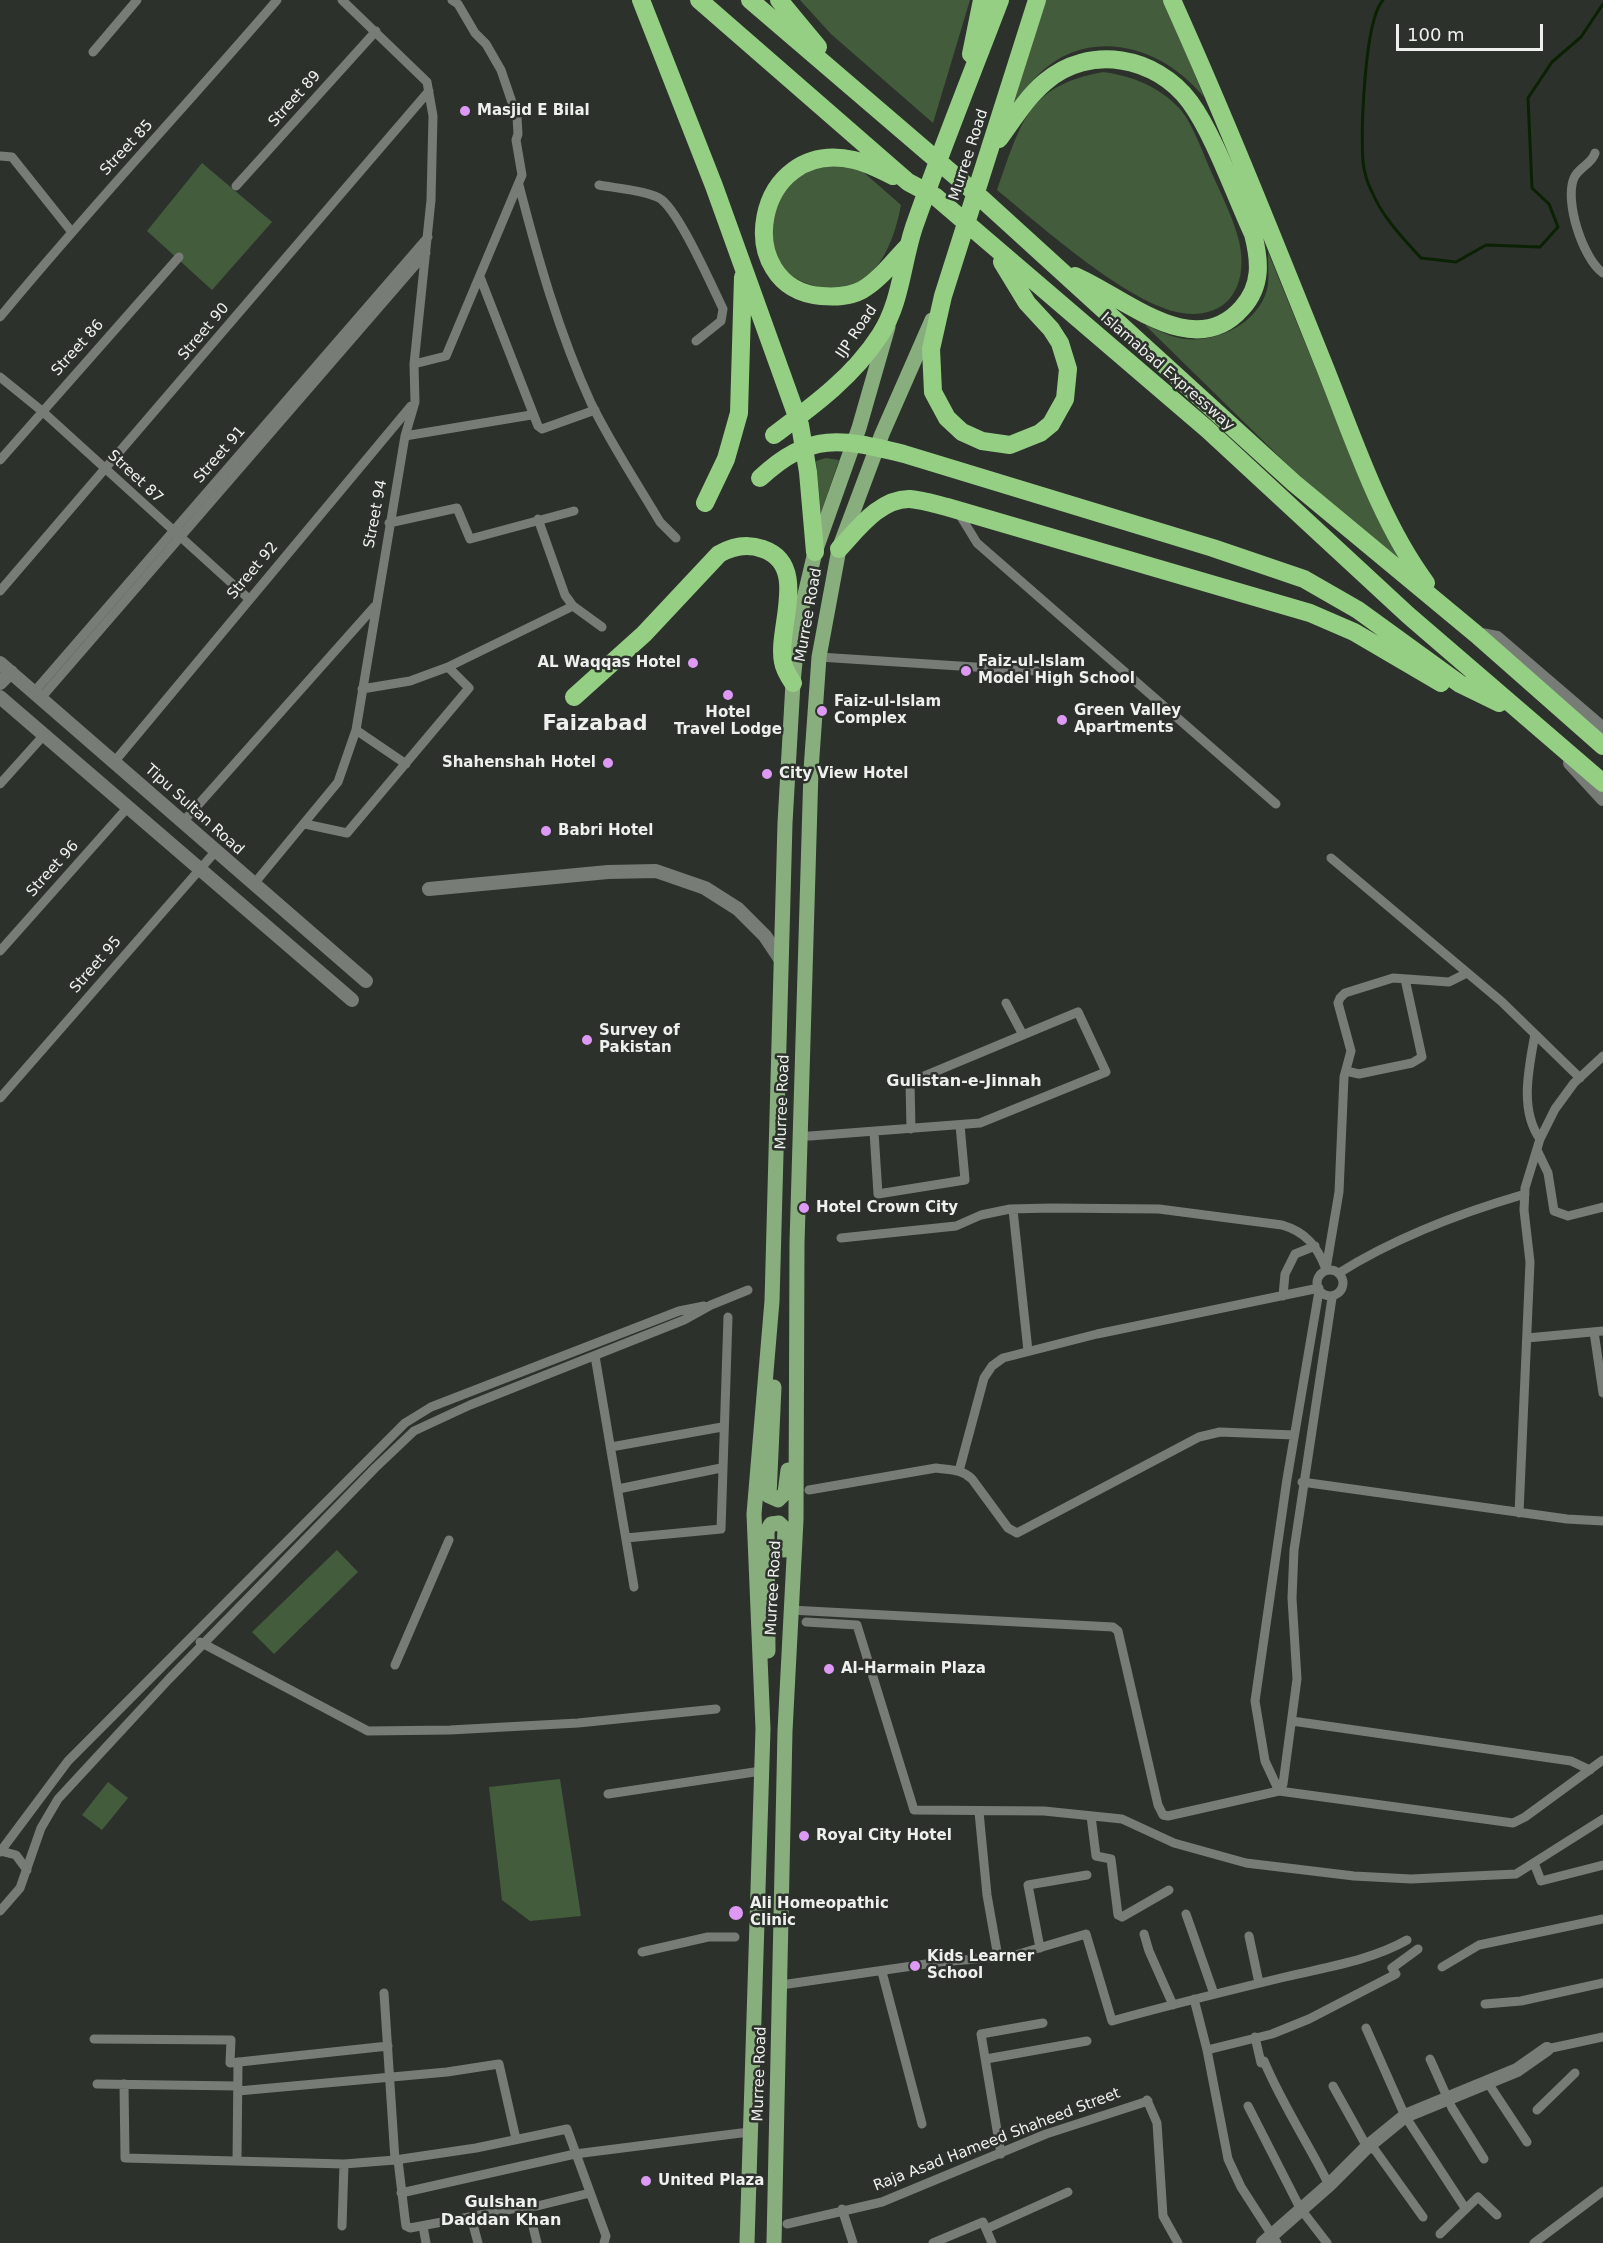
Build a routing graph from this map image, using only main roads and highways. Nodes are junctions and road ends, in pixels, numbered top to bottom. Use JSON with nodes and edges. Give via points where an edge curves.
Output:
{"nodes":[{"id":1,"x":641,"y":0,"type":"edge"},
{"id":2,"x":699,"y":0,"type":"edge"},
{"id":3,"x":750,"y":0,"type":"edge"},
{"id":4,"x":779,"y":0,"type":"edge"},
{"id":5,"x":982,"y":0,"type":"edge"},
{"id":6,"x":1000,"y":0,"type":"edge"},
{"id":7,"x":1037,"y":0,"type":"edge"},
{"id":8,"x":1172,"y":0,"type":"edge"},
{"id":9,"x":840,"y":75,"type":"junction"},
{"id":10,"x":962,"y":100,"type":"junction"},
{"id":11,"x":986,"y":160,"type":"junction"},
{"id":12,"x":908,"y":182,"type":"junction"},
{"id":13,"x":911,"y":238,"type":"junction"},
{"id":14,"x":993,"y":247,"type":"junction"},
{"id":15,"x":743,"y":265,"type":"junction"},
{"id":16,"x":1060,"y":270,"type":"junction"},
{"id":17,"x":943,"y":296,"type":"junction"},
{"id":18,"x":894,"y":307,"type":"junction"},
{"id":19,"x":774,"y":435,"type":"dead end"},
{"id":20,"x":760,"y":478,"type":"dead end"},
{"id":21,"x":705,"y":503,"type":"dead end"},
{"id":22,"x":839,"y":549,"type":"junction"},
{"id":23,"x":815,"y":552,"type":"junction"},
{"id":24,"x":1439,"y":603,"type":"junction"},
{"id":25,"x":793,"y":683,"type":"junction"},
{"id":26,"x":574,"y":697,"type":"dead end"},
{"id":27,"x":1532,"y":722,"type":"junction"},
{"id":28,"x":1603,"y":746,"type":"edge"},
{"id":29,"x":1603,"y":783,"type":"edge"},
{"id":30,"x":797,"y":1243,"type":"junction"},
{"id":31,"x":772,"y":1301,"type":"junction"},
{"id":32,"x":763,"y":1729,"type":"junction"},
{"id":33,"x":785,"y":1731,"type":"junction"},
{"id":34,"x":747,"y":2243,"type":"edge"},
{"id":35,"x":774,"y":2243,"type":"edge"}],
"edges":[{"from":1,"to":15,"type":"highway"},
{"from":2,"to":12,"type":"highway","name":"Islamabad Expressway"},
{"from":3,"to":9,"type":"highway","name":"Islamabad Expressway"},
{"from":4,"to":9,"type":"highway"},
{"from":5,"to":10,"type":"highway"},
{"from":6,"to":10,"type":"highway","name":"Murree Road"},
{"from":7,"to":11,"type":"highway","name":"Murree Road"},
{"from":8,"to":24,"type":"highway","via":[[1392,526],[1410,563]]},
{"from":9,"to":16,"type":"highway","name":"Islamabad Expressway"},
{"from":10,"to":13,"type":"highway","name":"Murree Road"},
{"from":11,"to":16,"type":"highway","via":[[1030,96],[1059,71],[1091,59],[1140,64],[1175,84],[1200,118],[1253,234],[1258,255],[1254,291],[1244,307],[1221,325],[1190,330],[1165,323]]},
{"from":11,"to":17,"type":"highway","name":"Murree Road"},
{"from":12,"to":13,"type":"highway","via":[[854,160],[813,160],[779,183],[767,203],[763,225],[765,245],[775,266],[794,287],[809,295],[843,296],[861,291]]},
{"from":12,"to":14,"type":"highway","name":"Islamabad Expressway","via":[[936,197]]},
{"from":13,"to":18,"type":"highway","name":"IJP Road"},
{"from":14,"to":17,"type":"highway","via":[[1027,303],[1052,329],[1065,356],[1068,384],[1052,424],[1010,445],[994,444],[962,432],[947,418],[935,399],[931,349]]},
{"from":14,"to":27,"type":"highway","name":"Islamabad Expressway","via":[[1208,430],[1408,615]]},
{"from":15,"to":21,"type":"highway","via":[[739,413],[726,459]]},
{"from":15,"to":23,"type":"highway","via":[[800,425]]},
{"from":16,"to":24,"type":"highway","name":"Islamabad Expressway","via":[[1294,483]]},
{"from":17,"to":22,"type":"main road","name":"Murree Road","via":[[882,434]]},
{"from":18,"to":19,"type":"highway","name":"IJP Road","via":[[858,367]]},
{"from":18,"to":23,"type":"main road","name":"Murree Road","via":[[859,428]]},
{"from":20,"to":27,"type":"highway","via":[[787,455],[821,443],[852,442],[904,454],[1214,548],[1304,579],[1358,610],[1460,684]]},
{"from":22,"to":27,"type":"highway","via":[[878,510],[896,501],[909,499],[957,510],[1310,613],[1354,632],[1468,700]]},
{"from":22,"to":30,"type":"main road","name":"Murree Road","via":[[819,657],[811,770]]},
{"from":23,"to":25,"type":"main road","name":"Murree Road","via":[[799,620]]},
{"from":24,"to":28,"type":"highway","name":"Islamabad Expressway"},
{"from":25,"to":26,"type":"highway","via":[[783,663],[788,578],[773,554],[746,545],[719,554],[644,634]]},
{"from":25,"to":31,"type":"main road","name":"Murree Road"},
{"from":27,"to":29,"type":"highway","name":"Islamabad Expressway"},
{"from":30,"to":31,"type":"main road","via":[[786,1411],[788,1473],[785,1494],[778,1500],[769,1496],[774,1398]]},
{"from":30,"to":33,"type":"main road","name":"Murree Road","via":[[796,1520]]},
{"from":31,"to":32,"type":"main road","name":"Murree Road","via":[[754,1514]]},
{"from":32,"to":33,"type":"main road","via":[[770,1624],[767,1531],[771,1524],[779,1523],[785,1529],[781,1642]]},
{"from":32,"to":34,"type":"main road","name":"Murree Road"},
{"from":33,"to":35,"type":"main road","name":"Murree Road"}]}
